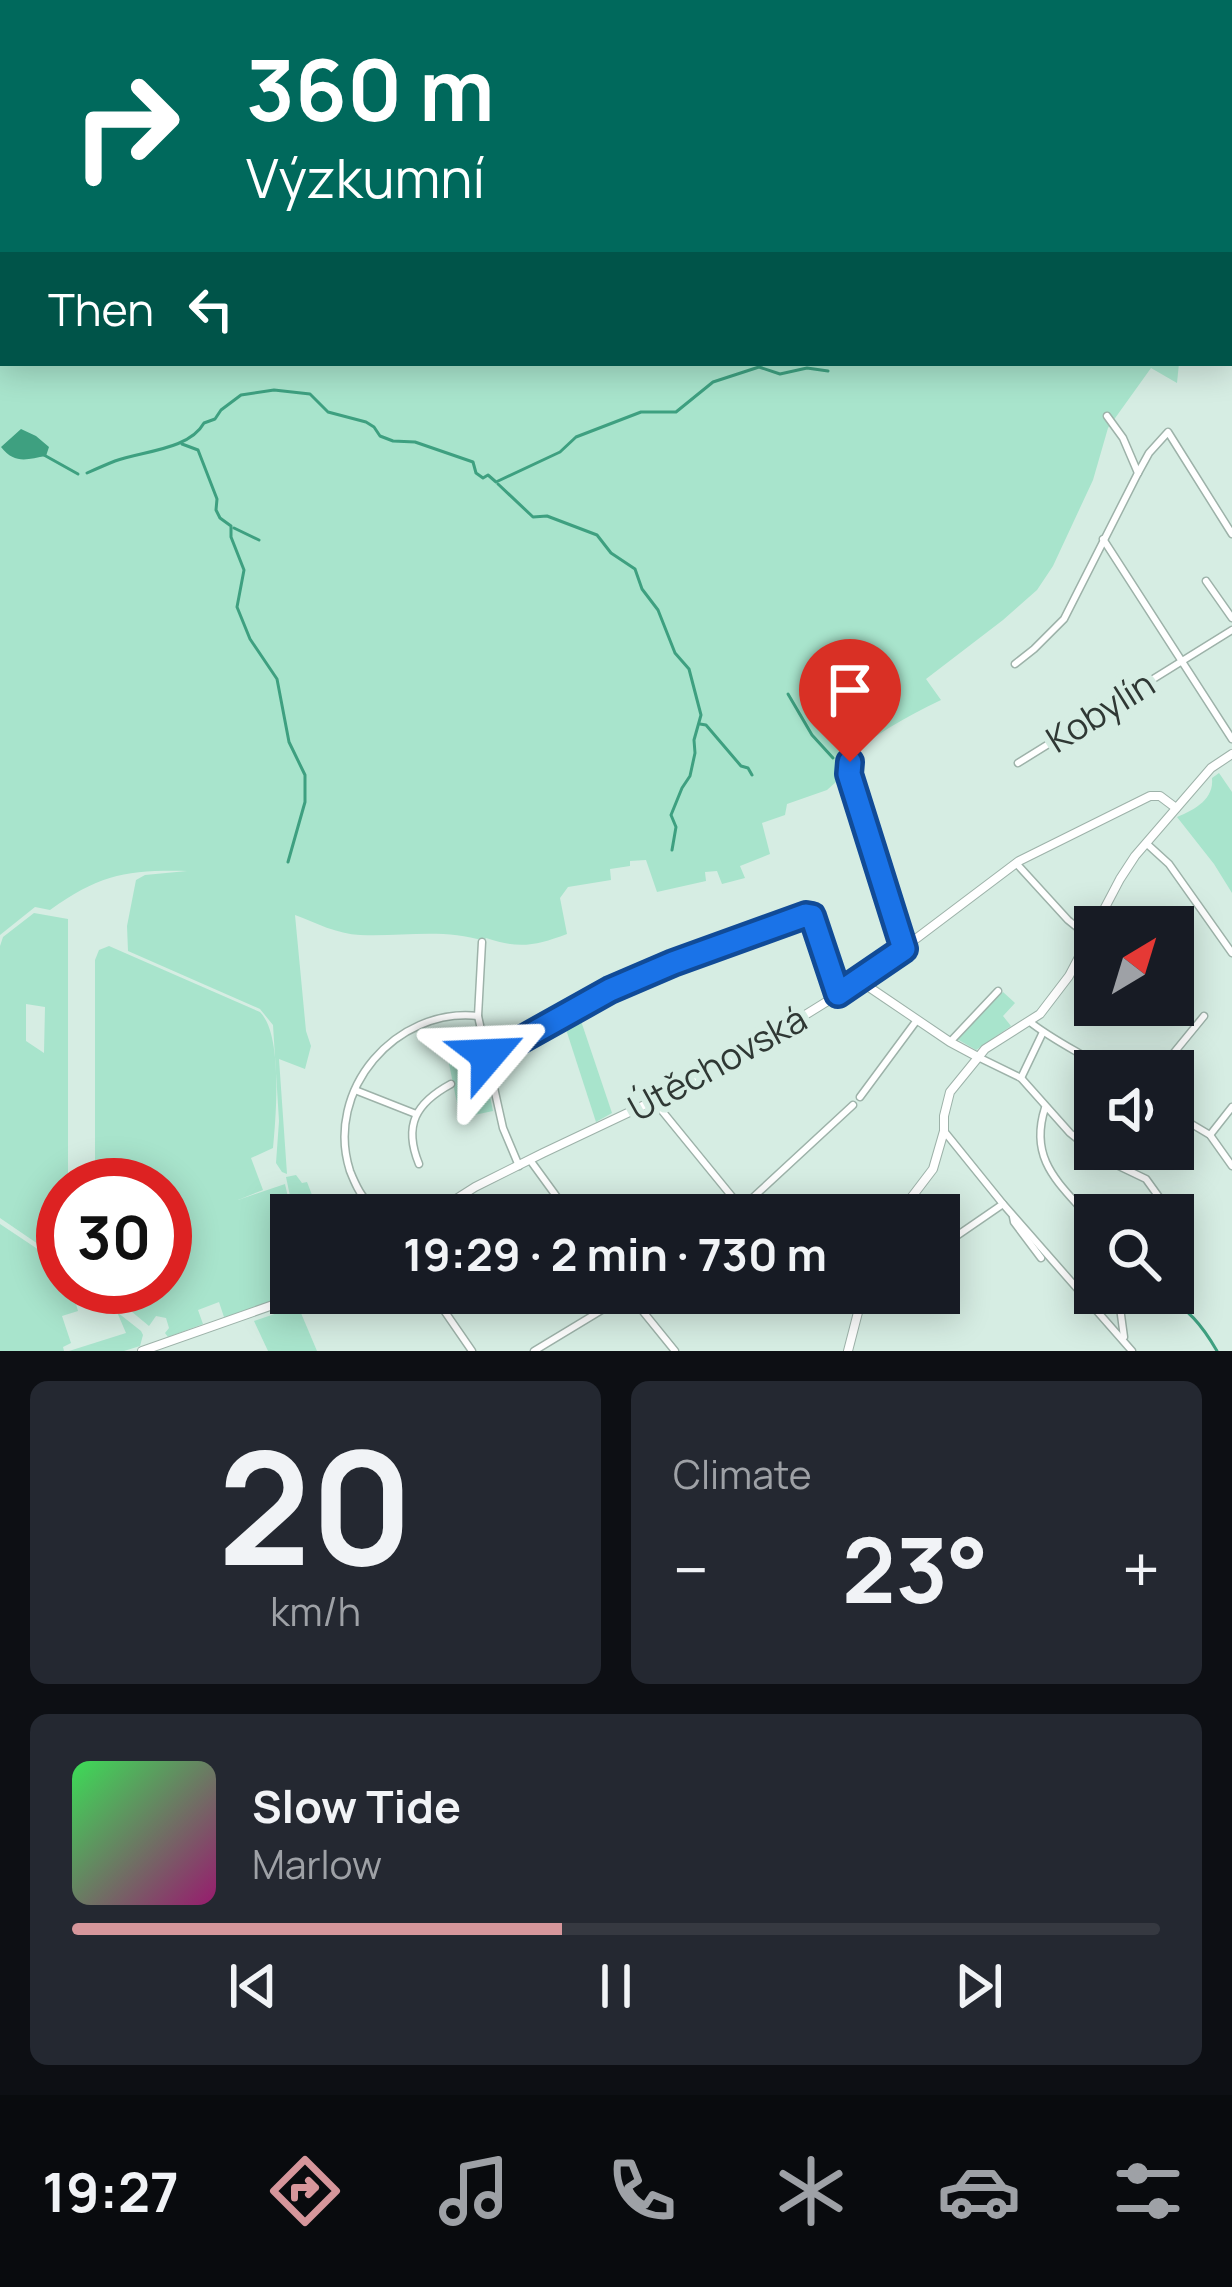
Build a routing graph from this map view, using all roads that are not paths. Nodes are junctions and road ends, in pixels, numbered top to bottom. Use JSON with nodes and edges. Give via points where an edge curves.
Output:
{"nodes":[{"id":1,"x":1107,"y":416,"type":"dead end"},
{"id":2,"x":1138,"y":472,"type":"junction"},
{"id":3,"x":1232,"y":534,"type":"edge"},
{"id":4,"x":1102,"y":538,"type":"junction"},
{"id":5,"x":1206,"y":580,"type":"dead end"},
{"id":6,"x":1232,"y":618,"type":"edge"},
{"id":7,"x":1232,"y":630,"type":"edge"},
{"id":8,"x":1181,"y":660,"type":"junction"},
{"id":9,"x":1015,"y":664,"type":"dead end"},
{"id":10,"x":1232,"y":740,"type":"edge"},
{"id":11,"x":1232,"y":754,"type":"edge"},
{"id":12,"x":850,"y":762,"type":"dead end"},
{"id":13,"x":1018,"y":763,"type":"dead end"},
{"id":14,"x":1176,"y":808,"type":"junction"},
{"id":15,"x":1146,"y":842,"type":"junction"},
{"id":16,"x":1016,"y":863,"type":"junction"},
{"id":17,"x":1106,"y":906,"type":"edge"},
{"id":18,"x":1074,"y":925,"type":"edge"},
{"id":19,"x":482,"y":942,"type":"dead end"},
{"id":20,"x":904,"y":949,"type":"junction"},
{"id":21,"x":1232,"y":953,"type":"edge"},
{"id":22,"x":1074,"y":966,"type":"edge"},
{"id":23,"x":860,"y":981,"type":"junction"},
{"id":24,"x":998,"y":991,"type":"dead end"},
{"id":25,"x":838,"y":994,"type":"junction"},
{"id":26,"x":478,"y":1016,"type":"junction"},
{"id":27,"x":1204,"y":1016,"type":"dead end"},
{"id":28,"x":917,"y":1020,"type":"junction"},
{"id":29,"x":1030,"y":1022,"type":"junction"},
{"id":30,"x":1043,"y":1032,"type":"junction"},
{"id":31,"x":950,"y":1042,"type":"junction"},
{"id":32,"x":1176,"y":1050,"type":"edge"},
{"id":33,"x":1074,"y":1051,"type":"edge"},
{"id":34,"x":488,"y":1055,"type":"junction"},
{"id":35,"x":978,"y":1057,"type":"junction"},
{"id":36,"x":1021,"y":1078,"type":"junction"},
{"id":37,"x":451,"y":1084,"type":"dead end"},
{"id":38,"x":355,"y":1090,"type":"junction"},
{"id":39,"x":860,"y":1097,"type":"dead end"},
{"id":40,"x":654,"y":1101,"type":"junction"},
{"id":41,"x":853,"y":1105,"type":"dead end"},
{"id":42,"x":1232,"y":1107,"type":"edge"},
{"id":43,"x":1045,"y":1108,"type":"junction"},
{"id":44,"x":416,"y":1114,"type":"junction"},
{"id":45,"x":1194,"y":1126,"type":"edge"},
{"id":46,"x":944,"y":1131,"type":"junction"},
{"id":47,"x":1210,"y":1136,"type":"junction"},
{"id":48,"x":530,"y":1160,"type":"junction"},
{"id":49,"x":419,"y":1164,"type":"dead end"},
{"id":50,"x":519,"y":1166,"type":"junction"},
{"id":51,"x":1232,"y":1166,"type":"edge"},
{"id":52,"x":362,"y":1194,"type":"edge"},
{"id":53,"x":465,"y":1194,"type":"edge"},
{"id":54,"x":555,"y":1194,"type":"edge"},
{"id":55,"x":729,"y":1194,"type":"edge"},
{"id":56,"x":762,"y":1194,"type":"edge"},
{"id":57,"x":914,"y":1194,"type":"edge"},
{"id":58,"x":1157,"y":1194,"type":"edge"},
{"id":59,"x":1074,"y":1201,"type":"edge"},
{"id":60,"x":1004,"y":1204,"type":"junction"},
{"id":61,"x":1012,"y":1214,"type":"junction"},
{"id":62,"x":960,"y":1234,"type":"edge"},
{"id":63,"x":1041,"y":1258,"type":"dead end"},
{"id":64,"x":270,"y":1306,"type":"edge"},
{"id":65,"x":446,"y":1314,"type":"edge"},
{"id":66,"x":595,"y":1314,"type":"edge"},
{"id":67,"x":646,"y":1314,"type":"edge"},
{"id":68,"x":858,"y":1314,"type":"edge"},
{"id":69,"x":1121,"y":1314,"type":"edge"},
{"id":70,"x":1124,"y":1339,"type":"junction"},
{"id":71,"x":142,"y":1351,"type":"edge"},
{"id":72,"x":472,"y":1351,"type":"edge"},
{"id":73,"x":534,"y":1351,"type":"edge"},
{"id":74,"x":675,"y":1351,"type":"edge"},
{"id":75,"x":848,"y":1351,"type":"edge"},
{"id":76,"x":1132,"y":1351,"type":"edge"}],
"edges":[{"from":1,"to":2,"type":"street"},
{"from":2,"to":3,"type":"street","via":[[1168,432]]},
{"from":2,"to":4,"type":"street"},
{"from":4,"to":8,"type":"street"},
{"from":4,"to":9,"type":"street","via":[[1064,619]]},
{"from":5,"to":6,"type":"street"},
{"from":7,"to":8,"type":"street","name":"Kobylín"},
{"from":8,"to":10,"type":"street"},
{"from":8,"to":13,"type":"street","name":"Kobylín"},
{"from":11,"to":14,"type":"street"},
{"from":12,"to":20,"type":"street"},
{"from":14,"to":15,"type":"street"},
{"from":14,"to":16,"type":"street","name":"Útěchovská","via":[[1150,796]]},
{"from":15,"to":17,"type":"street"},
{"from":15,"to":21,"type":"street"},
{"from":16,"to":18,"type":"street"},
{"from":16,"to":20,"type":"street","name":"Útěchovská"},
{"from":19,"to":26,"type":"street"},
{"from":20,"to":23,"type":"street","name":"Útěchovská"},
{"from":22,"to":29,"type":"street"},
{"from":23,"to":25,"type":"street","name":"Útěchovská"},
{"from":23,"to":28,"type":"street"},
{"from":24,"to":31,"type":"street"},
{"from":25,"to":34,"type":"street","via":[[806,915],[610,990]]},
{"from":25,"to":40,"type":"street","name":"Útěchovská"},
{"from":26,"to":34,"type":"street"},
{"from":26,"to":38,"type":"street","via":[[436,1018],[403,1033],[370,1061]]},
{"from":27,"to":32,"type":"street"},
{"from":28,"to":31,"type":"street"},
{"from":28,"to":39,"type":"street"},
{"from":29,"to":30,"type":"street"},
{"from":29,"to":35,"type":"street"},
{"from":30,"to":33,"type":"street"},
{"from":30,"to":36,"type":"street"},
{"from":31,"to":35,"type":"street"},
{"from":34,"to":50,"type":"street"},
{"from":35,"to":36,"type":"street"},
{"from":35,"to":46,"type":"street","via":[[950,1092]]},
{"from":36,"to":43,"type":"street"},
{"from":37,"to":44,"type":"street"},
{"from":38,"to":44,"type":"street"},
{"from":38,"to":52,"type":"street","via":[[345,1118],[348,1161]]},
{"from":40,"to":48,"type":"street","name":"Útěchovská"},
{"from":40,"to":55,"type":"street"},
{"from":41,"to":56,"type":"street"},
{"from":42,"to":47,"type":"street"},
{"from":43,"to":58,"type":"street","via":[[1087,1148],[1146,1179]]},
{"from":43,"to":59,"type":"street","via":[[1045,1162]]},
{"from":44,"to":49,"type":"street","via":[[411,1138]]},
{"from":45,"to":47,"type":"street"},
{"from":46,"to":57,"type":"street","via":[[933,1169]]},
{"from":46,"to":60,"type":"street"},
{"from":47,"to":51,"type":"street"},
{"from":48,"to":50,"type":"street","name":"Útěchovská"},
{"from":48,"to":54,"type":"street"},
{"from":50,"to":53,"type":"street","name":"Útěchovská"},
{"from":60,"to":61,"type":"street"},
{"from":60,"to":62,"type":"street"},
{"from":61,"to":63,"type":"street"},
{"from":61,"to":70,"type":"street"},
{"from":64,"to":71,"type":"street"},
{"from":65,"to":72,"type":"street"},
{"from":66,"to":73,"type":"street"},
{"from":67,"to":74,"type":"street"},
{"from":68,"to":75,"type":"street"},
{"from":69,"to":70,"type":"street"},
{"from":70,"to":76,"type":"street"}]}
